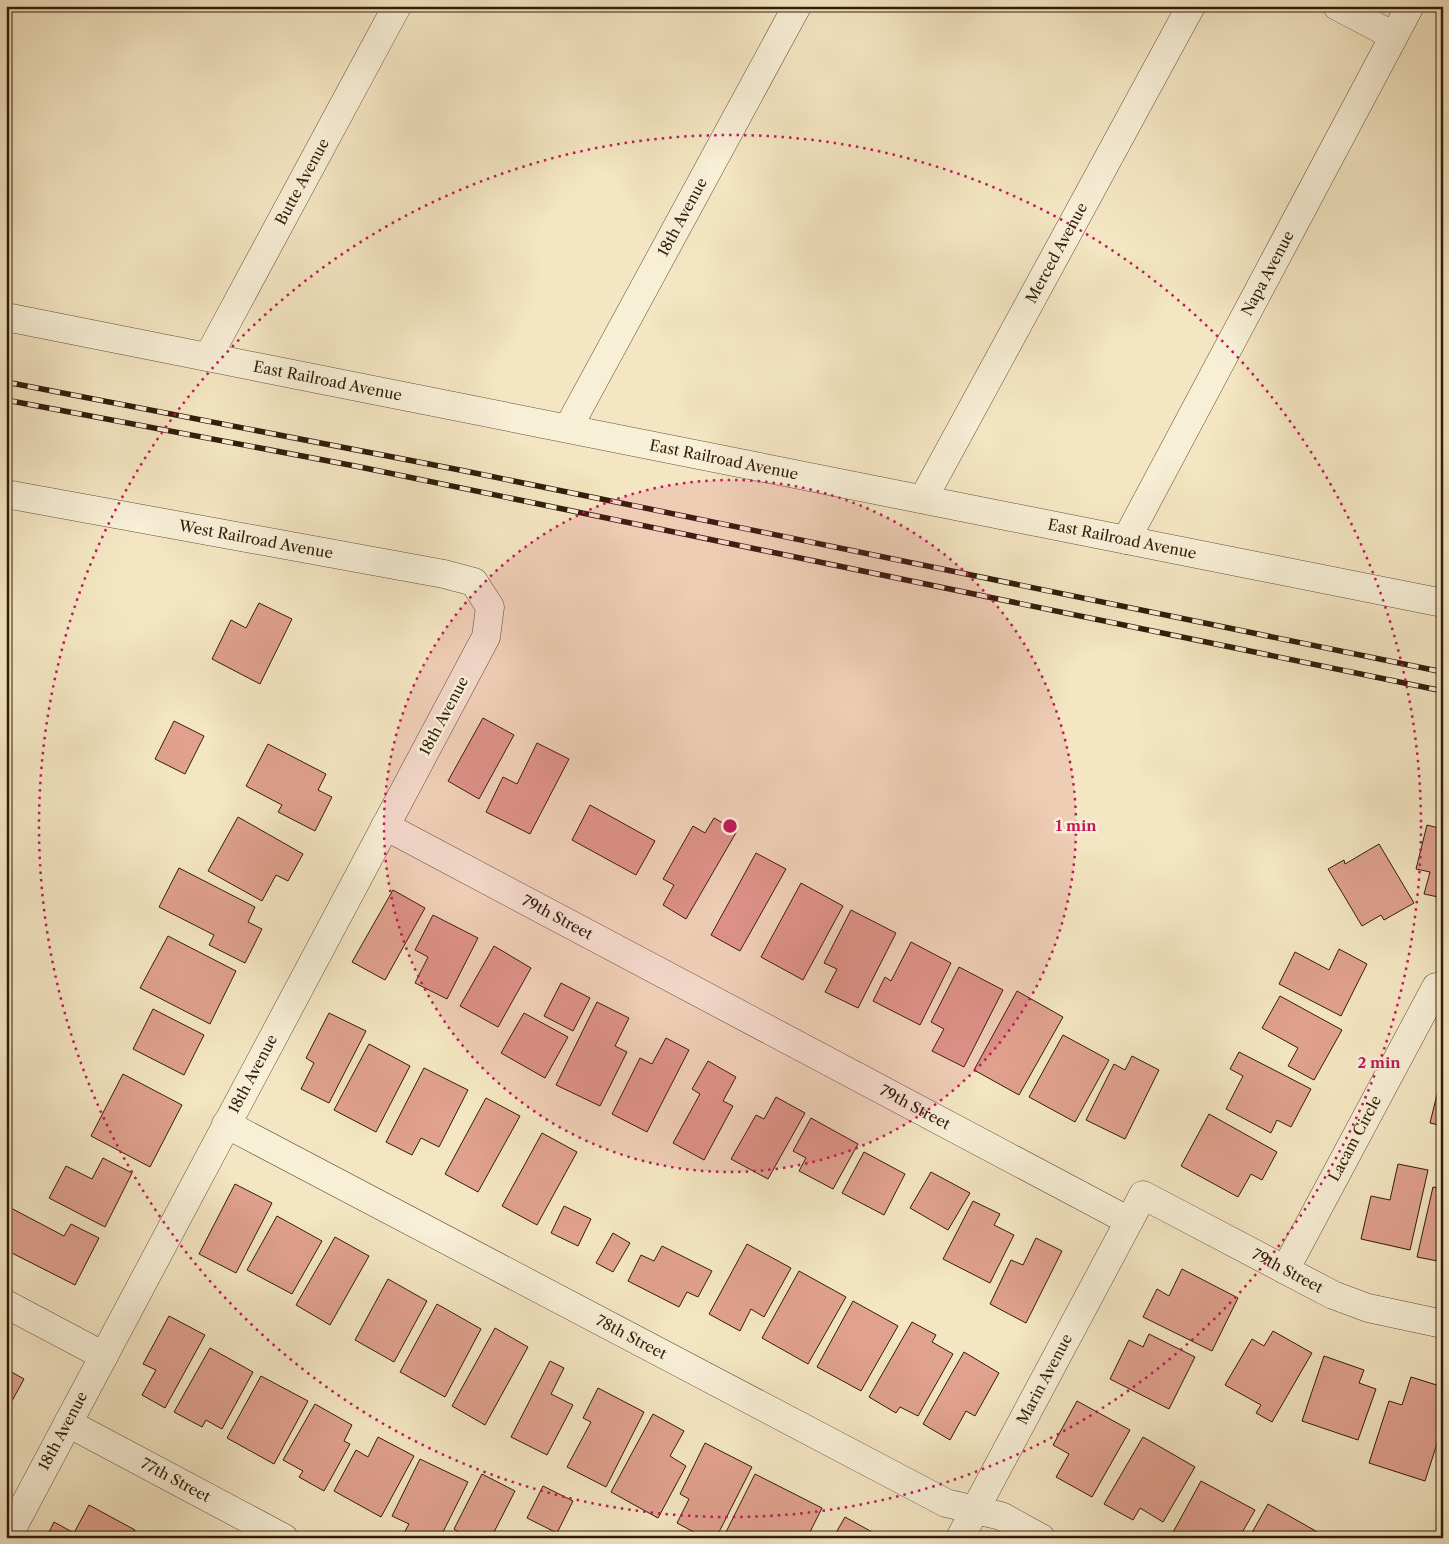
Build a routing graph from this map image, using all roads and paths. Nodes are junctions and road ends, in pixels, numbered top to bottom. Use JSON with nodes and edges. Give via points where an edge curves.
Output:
{"nodes":[{"id":1,"x":397,"y":6,"type":"edge"},
{"id":2,"x":797,"y":6,"type":"edge"},
{"id":3,"x":1191,"y":6,"type":"edge"},
{"id":4,"x":1337,"y":6,"type":"edge"},
{"id":5,"x":1410,"y":6,"type":"edge"},
{"id":6,"x":1394,"y":36,"type":"junction"},
{"id":7,"x":6,"y":317,"type":"edge"},
{"id":8,"x":208,"y":357,"type":"junction"},
{"id":9,"x":568,"y":428,"type":"junction"},
{"id":10,"x":6,"y":494,"type":"edge"},
{"id":11,"x":923,"y":499,"type":"junction"},
{"id":12,"x":1126,"y":540,"type":"junction"},
{"id":13,"x":1443,"y":603,"type":"edge"},
{"id":14,"x":490,"y":607,"type":"joint"},
{"id":15,"x":385,"y":826,"type":"junction"},
{"id":16,"x":1443,"y":988,"type":"edge"},
{"id":17,"x":226,"y":1124,"type":"junction"},
{"id":18,"x":1130,"y":1221,"type":"junction"},
{"id":19,"x":1285,"y":1270,"type":"junction"},
{"id":20,"x":6,"y":1304,"type":"edge"},
{"id":21,"x":1443,"y":1324,"type":"edge"},
{"id":22,"x":104,"y":1356,"type":"junction"},
{"id":23,"x":68,"y":1423,"type":"junction"},
{"id":24,"x":975,"y":1510,"type":"junction"},
{"id":25,"x":7,"y":1538,"type":"edge"},
{"id":26,"x":284,"y":1538,"type":"edge"},
{"id":27,"x":960,"y":1538,"type":"edge"},
{"id":28,"x":1041,"y":1538,"type":"edge"}],
"edges":[{"from":1,"to":8,"type":"street","name":"Butte Avenue"},
{"from":2,"to":9,"type":"street","name":"18th Avenue"},
{"from":3,"to":11,"type":"street","name":"Merced Avenue"},
{"from":4,"to":6,"type":"street"},
{"from":5,"to":6,"type":"street","name":"Napa Avenue"},
{"from":6,"to":12,"type":"street","name":"Napa Avenue"},
{"from":7,"to":8,"type":"street","name":"East Railroad Avenue"},
{"from":8,"to":9,"type":"street","name":"East Railroad Avenue"},
{"from":9,"to":11,"type":"street","name":"East Railroad Avenue"},
{"from":10,"to":14,"type":"street","name":"West Railroad Avenue","via":[[444,574],[474,582]]},
{"from":11,"to":12,"type":"street","name":"East Railroad Avenue"},
{"from":12,"to":13,"type":"street","name":"East Railroad Avenue"},
{"from":14,"to":15,"type":"street","name":"18th Avenue","via":[[486,637]]},
{"from":15,"to":17,"type":"street","name":"18th Avenue"},
{"from":15,"to":18,"type":"street","name":"79th Street"},
{"from":16,"to":19,"type":"street","name":"Lacam Circle","via":[[1436,987]]},
{"from":17,"to":22,"type":"street","name":"18th Avenue"},
{"from":17,"to":24,"type":"street","name":"78th Street","via":[[946,1503]]},
{"from":18,"to":19,"type":"street","name":"79th Street","via":[[1143,1195]]},
{"from":18,"to":24,"type":"street","name":"Marin Avenue"},
{"from":19,"to":21,"type":"street","name":"79th Street","via":[[1333,1295],[1368,1308]]},
{"from":20,"to":22,"type":"street"},
{"from":22,"to":23,"type":"street","name":"18th Avenue"},
{"from":23,"to":25,"type":"street","name":"18th Avenue"},
{"from":23,"to":26,"type":"street","name":"77th Street"},
{"from":24,"to":27,"type":"street","name":"Marin Avenue"},
{"from":24,"to":28,"type":"street","name":"78th Street","via":[[1001,1516]]}]}
